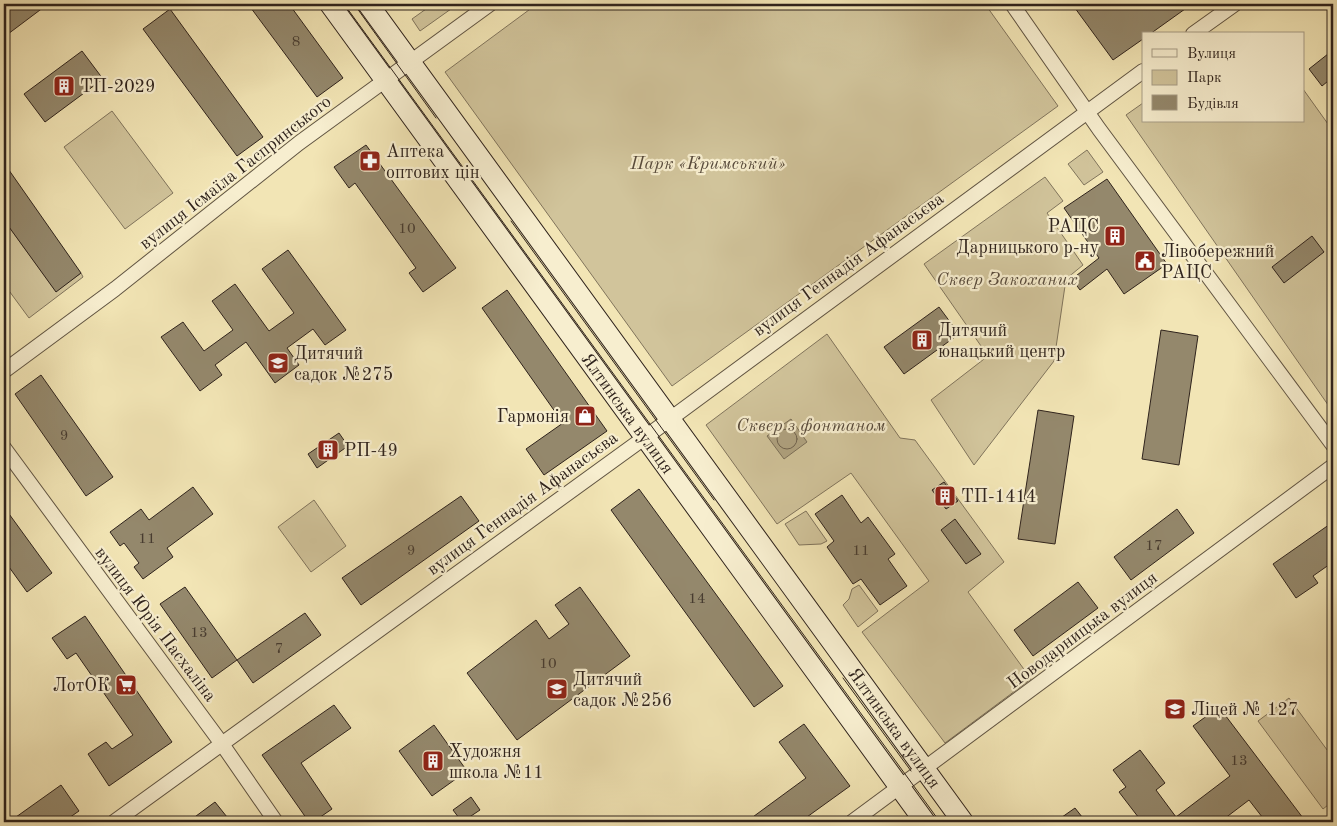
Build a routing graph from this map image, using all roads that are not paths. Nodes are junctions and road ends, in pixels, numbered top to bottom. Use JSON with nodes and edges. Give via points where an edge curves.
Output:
{"nodes":[{"id":1,"x":330,"y":4,"type":"edge"},
{"id":2,"x":368,"y":4,"type":"edge"},
{"id":3,"x":490,"y":4,"type":"edge"},
{"id":4,"x":1012,"y":4,"type":"edge"},
{"id":5,"x":1235,"y":4,"type":"edge"},
{"id":6,"x":1196,"y":32,"type":"edge"},
{"id":7,"x":410,"y":62,"type":"junction"},
{"id":8,"x":1142,"y":71,"type":"edge"},
{"id":9,"x":384,"y":81,"type":"junction"},
{"id":10,"x":1087,"y":112,"type":"junction"},
{"id":11,"x":4,"y":371,"type":"edge"},
{"id":12,"x":670,"y":419,"type":"junction"},
{"id":13,"x":645,"y":437,"type":"junction"},
{"id":14,"x":1333,"y":444,"type":"edge"},
{"id":15,"x":4,"y":448,"type":"edge"},
{"id":16,"x":1333,"y":466,"type":"edge"},
{"id":17,"x":222,"y":744,"type":"junction"},
{"id":18,"x":924,"y":769,"type":"junction"},
{"id":19,"x":900,"y":788,"type":"junction"},
{"id":20,"x":114,"y":822,"type":"edge"},
{"id":21,"x":276,"y":822,"type":"edge"},
{"id":22,"x":852,"y":822,"type":"edge"},
{"id":23,"x":925,"y":822,"type":"edge"},
{"id":24,"x":963,"y":822,"type":"edge"}],
"edges":[{"from":1,"to":9,"type":"street","name":"Ялтинська вулиця"},
{"from":2,"to":7,"type":"street","name":"Ялтинська вулиця"},
{"from":3,"to":7,"type":"street","name":"вулиця Ісмаїла Гаспринського"},
{"from":4,"to":10,"type":"street"},
{"from":5,"to":6,"type":"street"},
{"from":7,"to":9,"type":"street","name":"вулиця Ісмаїла Гаспринського"},
{"from":7,"to":12,"type":"street","name":"Ялтинська вулиця"},
{"from":8,"to":10,"type":"street","name":"вулиця Геннадія Афанасьєва"},
{"from":9,"to":11,"type":"street","name":"вулиця Ісмаїла Гаспринського"},
{"from":9,"to":13,"type":"street","name":"Ялтинська вулиця"},
{"from":10,"to":12,"type":"street","name":"вулиця Геннадія Афанасьєва"},
{"from":10,"to":14,"type":"street"},
{"from":12,"to":13,"type":"street","name":"вулиця Геннадія Афанасьєва"},
{"from":12,"to":18,"type":"street","name":"Ялтинська вулиця"},
{"from":13,"to":17,"type":"street","name":"вулиця Геннадія Афанасьєва"},
{"from":13,"to":19,"type":"street","name":"Ялтинська вулиця"},
{"from":15,"to":17,"type":"street","name":"вулиця Юрія Пасхаліна"},
{"from":16,"to":18,"type":"street","name":"Новодарницька вулиця"},
{"from":17,"to":20,"type":"street","name":"вулиця Геннадія Афанасьєва"},
{"from":17,"to":21,"type":"street","name":"вулиця Юрія Пасхаліна"},
{"from":18,"to":19,"type":"street","name":"Новодарницька вулиця"},
{"from":18,"to":24,"type":"street","name":"Ялтинська вулиця"},
{"from":19,"to":22,"type":"street","name":"Новодарницька вулиця"},
{"from":19,"to":23,"type":"street","name":"Ялтинська вулиця"}]}
